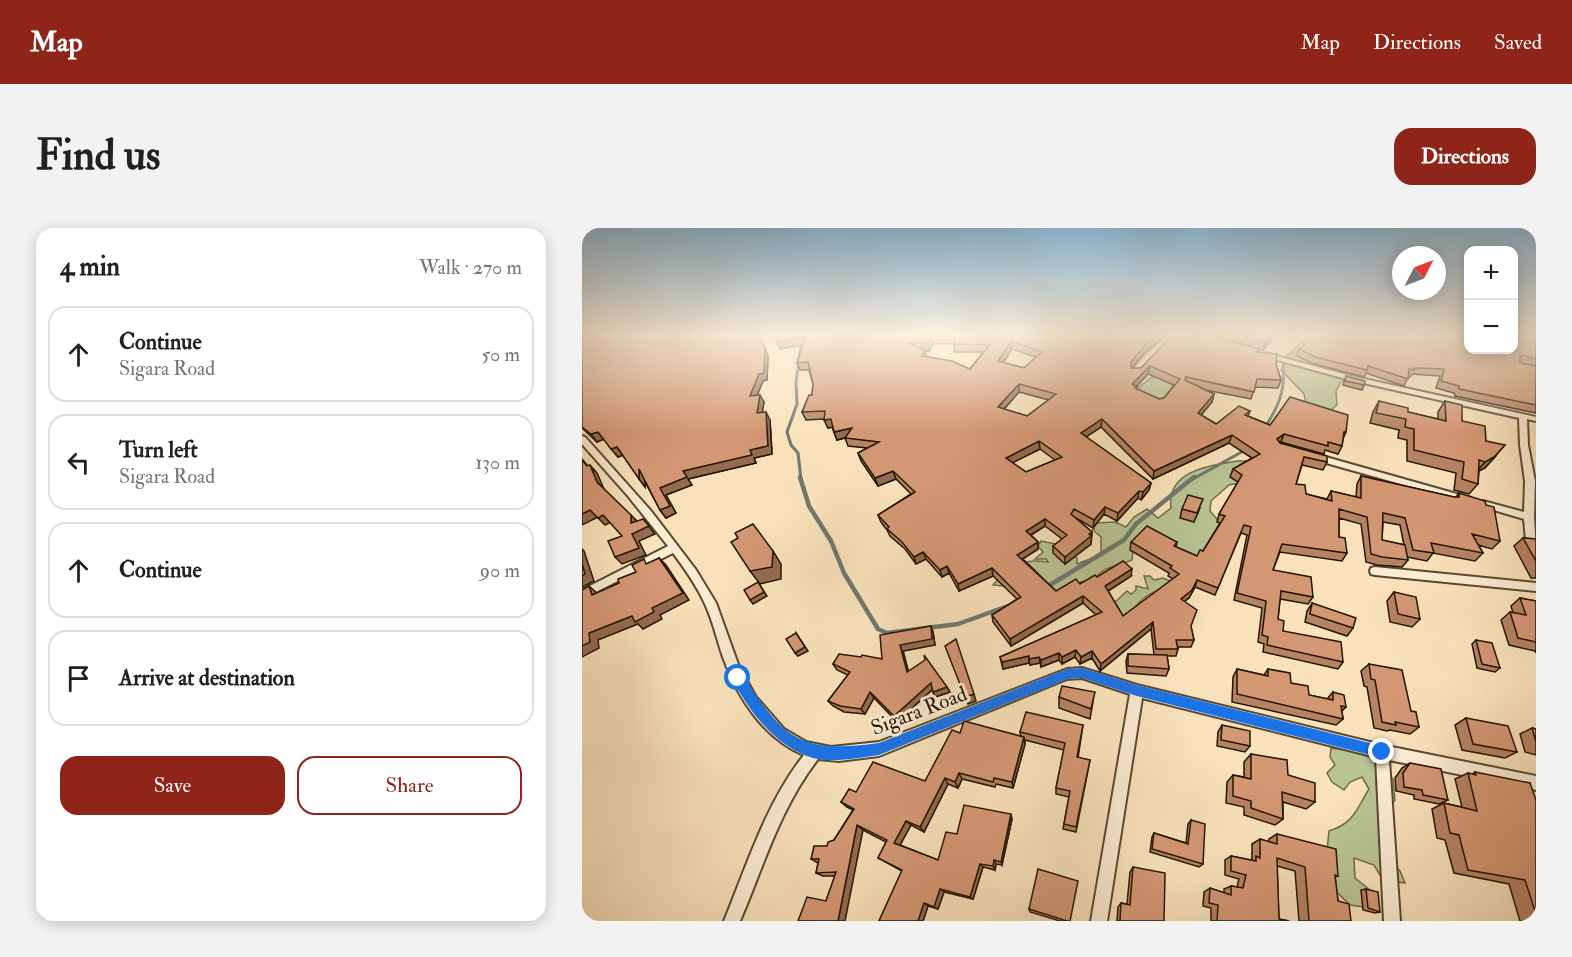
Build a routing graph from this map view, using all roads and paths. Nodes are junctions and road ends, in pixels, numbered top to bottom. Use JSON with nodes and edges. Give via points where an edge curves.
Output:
{"nodes":[{"id":1,"x":1139,"y":367,"type":"edge"},
{"id":2,"x":1310,"y":367,"type":"edge"},
{"id":3,"x":1135,"y":372,"type":"edge"},
{"id":4,"x":1522,"y":416,"type":"junction"},
{"id":5,"x":1536,"y":418,"type":"edge"},
{"id":6,"x":582,"y":439,"type":"edge"},
{"id":7,"x":1301,"y":453,"type":"edge"},
{"id":8,"x":1533,"y":482,"type":"edge"},
{"id":9,"x":1528,"y":517,"type":"junction"},
{"id":10,"x":674,"y":548,"type":"junction"},
{"id":11,"x":1536,"y":549,"type":"edge"},
{"id":12,"x":1375,"y":571,"type":"dead end"},
{"id":13,"x":1536,"y":587,"type":"edge"},
{"id":14,"x":582,"y":595,"type":"edge"},
{"id":15,"x":1137,"y":691,"type":"junction"},
{"id":16,"x":815,"y":752,"type":"junction"},
{"id":17,"x":1382,"y":752,"type":"junction"},
{"id":18,"x":1536,"y":783,"type":"edge"},
{"id":19,"x":732,"y":921,"type":"edge"},
{"id":20,"x":1099,"y":921,"type":"edge"},
{"id":21,"x":1392,"y":921,"type":"edge"}],
"edges":[{"from":1,"to":3,"type":"street"},
{"from":2,"to":4,"type":"street"},
{"from":4,"to":5,"type":"street"},
{"from":4,"to":8,"type":"street"},
{"from":6,"to":10,"type":"street","name":"Sigara Road"},
{"from":7,"to":9,"type":"street"},
{"from":8,"to":9,"type":"street"},
{"from":9,"to":11,"type":"street"},
{"from":10,"to":14,"type":"street"},
{"from":10,"to":16,"type":"street","name":"Sigara Road","via":[[705,594],[738,678],[760,712],[784,737]]},
{"from":12,"to":13,"type":"street"},
{"from":15,"to":16,"type":"street","name":"Sigara Road","via":[[1082,673],[1067,674],[879,749]]},
{"from":15,"to":17,"type":"street","name":"Sigara Road"},
{"from":15,"to":20,"type":"street"},
{"from":16,"to":19,"type":"street","via":[[798,770],[780,802]]},
{"from":17,"to":18,"type":"street","name":"Sigara Road"},
{"from":17,"to":21,"type":"street"}]}
